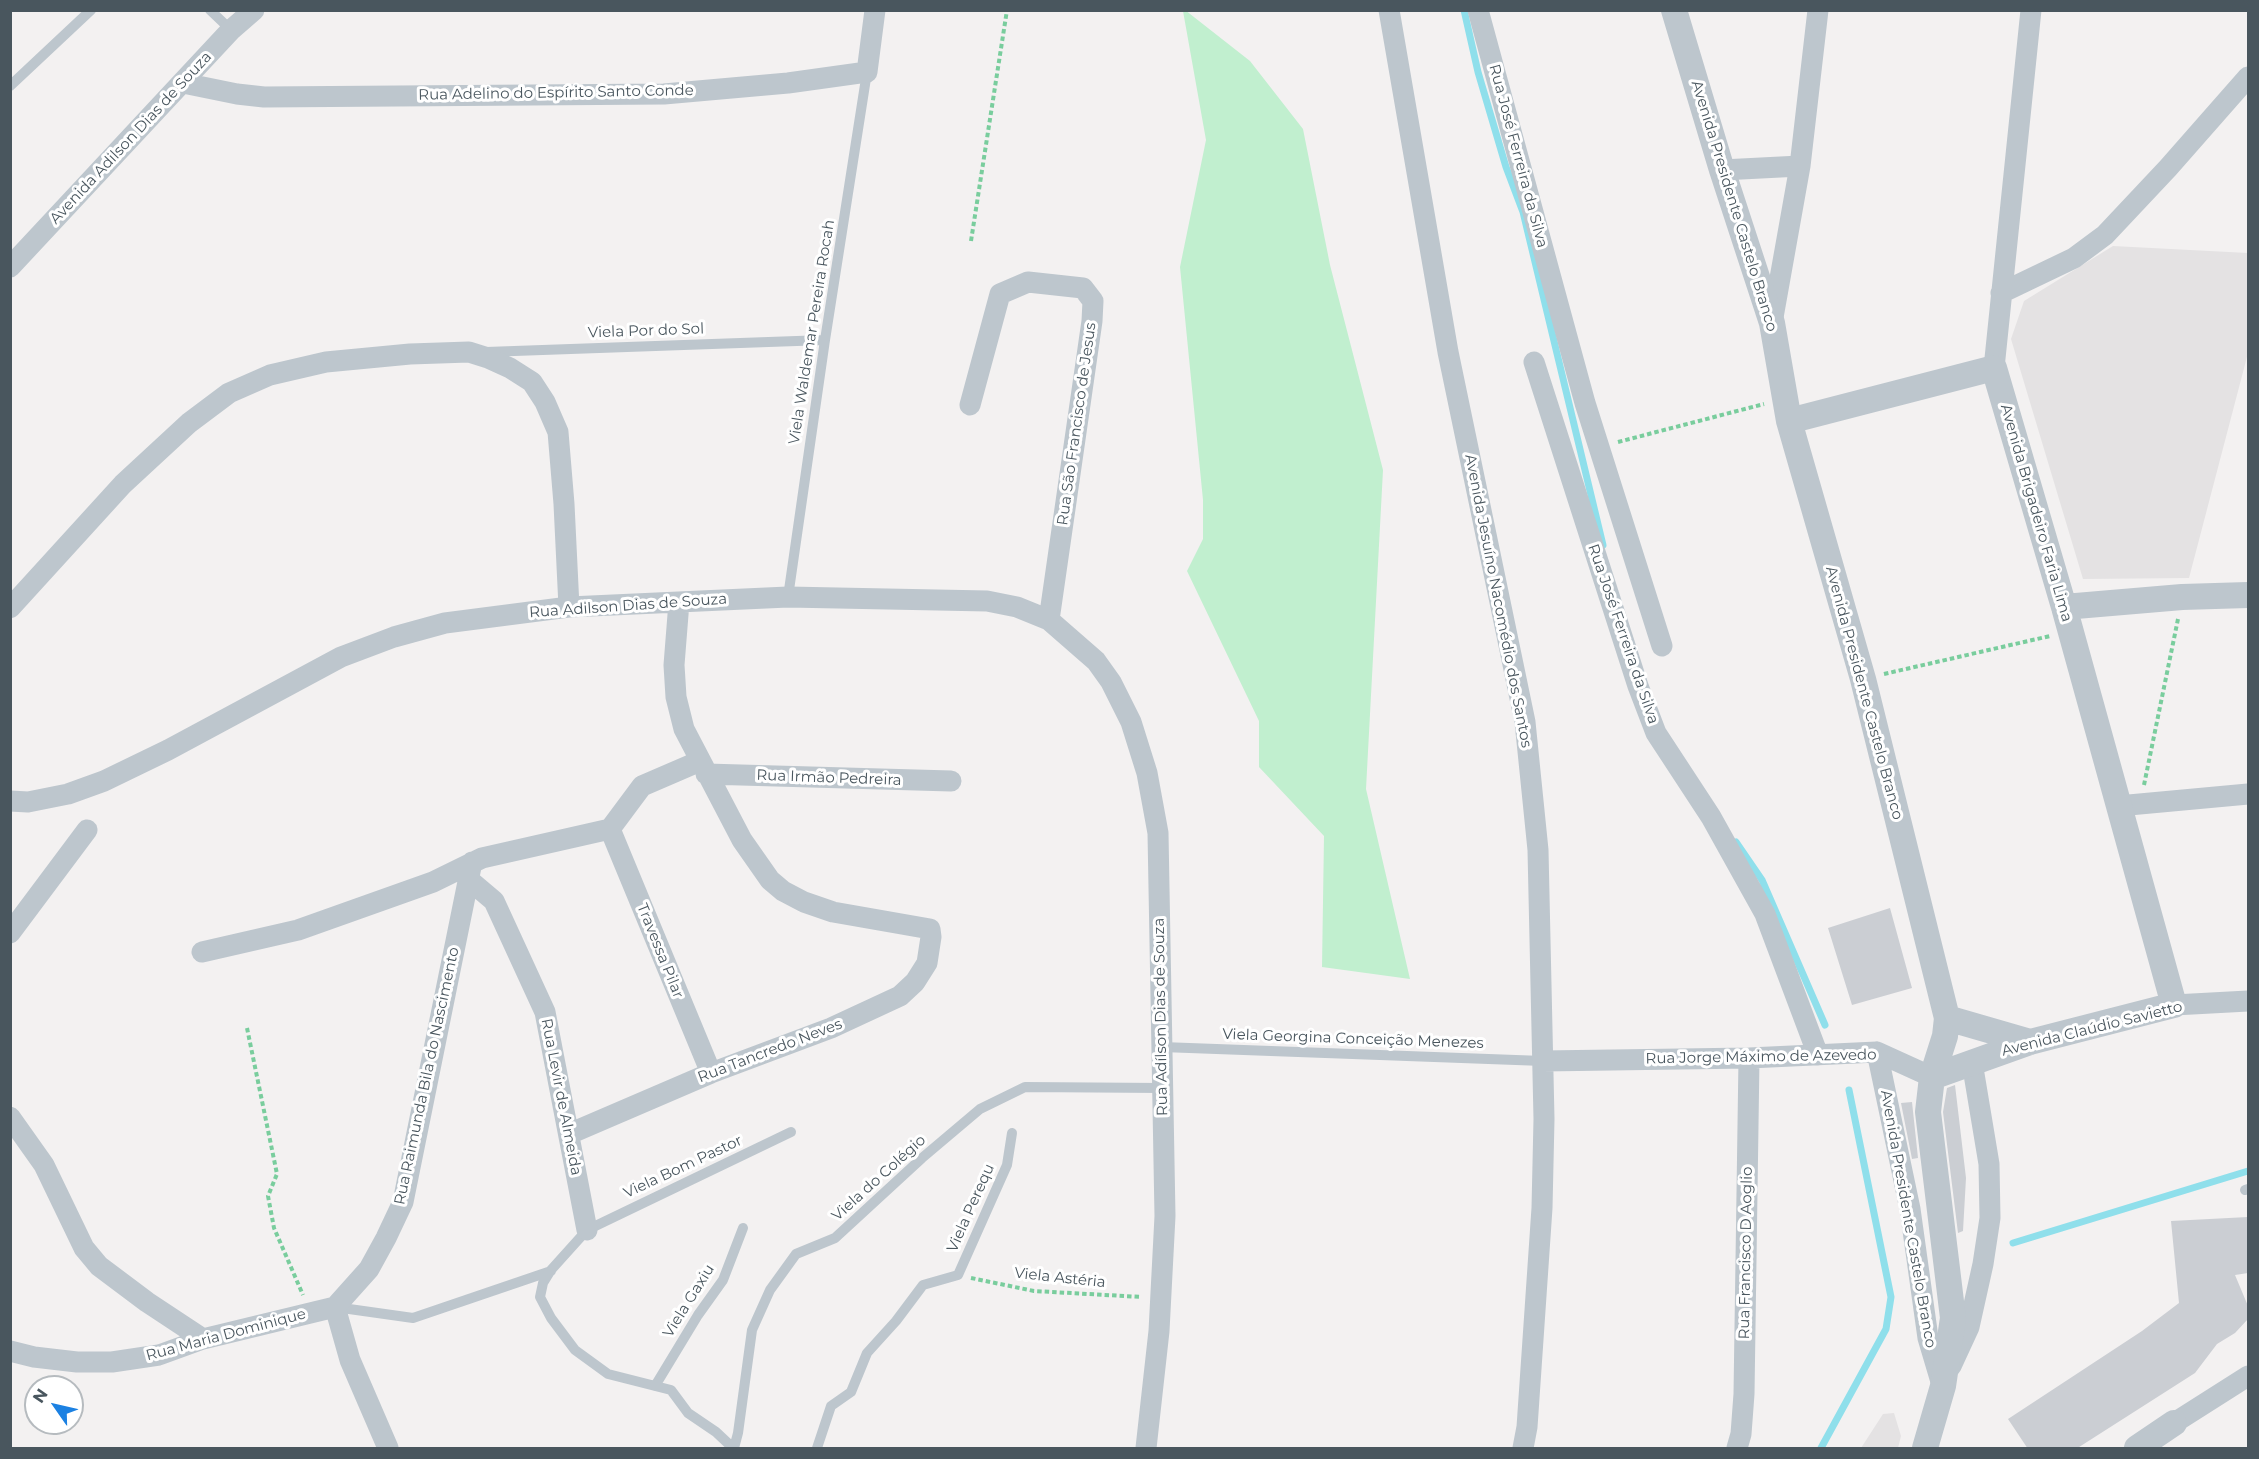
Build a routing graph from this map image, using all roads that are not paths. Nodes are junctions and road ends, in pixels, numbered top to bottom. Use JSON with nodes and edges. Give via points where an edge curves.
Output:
{"nodes":[{"id":1,"x":91,"y":10,"type":"edge"},
{"id":2,"x":210,"y":10,"type":"edge"},
{"id":3,"x":254,"y":10,"type":"edge"},
{"id":4,"x":875,"y":10,"type":"edge"},
{"id":5,"x":1372,"y":10,"type":"edge"},
{"id":6,"x":1383,"y":10,"type":"edge"},
{"id":7,"x":1389,"y":10,"type":"edge"},
{"id":8,"x":1478,"y":10,"type":"edge"},
{"id":9,"x":1674,"y":10,"type":"edge"},
{"id":10,"x":1818,"y":10,"type":"edge"},
{"id":11,"x":2031,"y":10,"type":"edge"},
{"id":12,"x":231,"y":30,"type":"junction"},
{"id":13,"x":867,"y":72,"type":"junction"},
{"id":14,"x":2248,"y":77,"type":"edge"},
{"id":15,"x":183,"y":83,"type":"junction"},
{"id":16,"x":10,"y":86,"type":"edge"},
{"id":17,"x":1800,"y":166,"type":"junction"},
{"id":18,"x":1722,"y":170,"type":"junction"},
{"id":19,"x":10,"y":267,"type":"edge"},
{"id":20,"x":2001,"y":293,"type":"junction"},
{"id":21,"x":1772,"y":323,"type":"junction"},
{"id":22,"x":825,"y":340,"type":"junction"},
{"id":23,"x":469,"y":352,"type":"junction"},
{"id":24,"x":1534,"y":362,"type":"dead end"},
{"id":25,"x":1994,"y":368,"type":"junction"},
{"id":26,"x":970,"y":405,"type":"dead end"},
{"id":27,"x":1787,"y":410,"type":"junction"},
{"id":28,"x":2248,"y":595,"type":"edge"},
{"id":29,"x":788,"y":597,"type":"junction"},
{"id":30,"x":679,"y":602,"type":"junction"},
{"id":31,"x":569,"y":607,"type":"junction"},
{"id":32,"x":2064,"y":607,"type":"junction"},
{"id":33,"x":10,"y":608,"type":"edge"},
{"id":34,"x":1049,"y":620,"type":"junction"},
{"id":35,"x":1662,"y":646,"type":"dead end"},
{"id":36,"x":703,"y":767,"type":"junction"},
{"id":37,"x":951,"y":781,"type":"dead end"},
{"id":38,"x":2248,"y":794,"type":"edge"},
{"id":39,"x":19,"y":802,"type":"edge"},
{"id":40,"x":2129,"y":804,"type":"junction"},
{"id":41,"x":610,"y":829,"type":"junction"},
{"id":42,"x":87,"y":830,"type":"dead end"},
{"id":43,"x":470,"y":871,"type":"junction"},
{"id":44,"x":10,"y":933,"type":"edge"},
{"id":45,"x":202,"y":952,"type":"dead end"},
{"id":46,"x":2248,"y":1001,"type":"edge"},
{"id":47,"x":2174,"y":1005,"type":"junction"},
{"id":48,"x":1947,"y":1018,"type":"junction"},
{"id":49,"x":2030,"y":1042,"type":"junction"},
{"id":50,"x":1162,"y":1047,"type":"junction"},
{"id":51,"x":1877,"y":1052,"type":"junction"},
{"id":52,"x":1818,"y":1055,"type":"junction"},
{"id":53,"x":1749,"y":1058,"type":"junction"},
{"id":54,"x":1543,"y":1060,"type":"junction"},
{"id":55,"x":1972,"y":1062,"type":"junction"},
{"id":56,"x":711,"y":1073,"type":"junction"},
{"id":57,"x":1932,"y":1077,"type":"junction"},
{"id":58,"x":1162,"y":1088,"type":"junction"},
{"id":59,"x":10,"y":1117,"type":"edge"},
{"id":60,"x":791,"y":1132,"type":"dead end"},
{"id":61,"x":1012,"y":1133,"type":"dead end"},
{"id":62,"x":568,"y":1134,"type":"junction"},
{"id":63,"x":743,"y":1228,"type":"dead end"},
{"id":64,"x":587,"y":1230,"type":"junction"},
{"id":65,"x":551,"y":1270,"type":"junction"},
{"id":66,"x":335,"y":1307,"type":"junction"},
{"id":67,"x":203,"y":1339,"type":"junction"},
{"id":68,"x":10,"y":1351,"type":"edge"},
{"id":69,"x":2248,"y":1376,"type":"edge"},
{"id":70,"x":655,"y":1386,"type":"junction"},
{"id":71,"x":1943,"y":1386,"type":"junction"},
{"id":72,"x":2174,"y":1423,"type":"junction"},
{"id":73,"x":388,"y":1449,"type":"edge"},
{"id":74,"x":733,"y":1449,"type":"edge"},
{"id":75,"x":817,"y":1449,"type":"edge"},
{"id":76,"x":1146,"y":1449,"type":"edge"},
{"id":77,"x":1523,"y":1449,"type":"edge"},
{"id":78,"x":1737,"y":1449,"type":"edge"},
{"id":79,"x":1925,"y":1449,"type":"edge"},
{"id":80,"x":2136,"y":1449,"type":"edge"},
{"id":81,"x":2168,"y":1449,"type":"edge"}],
"edges":[{"from":1,"to":16,"type":"lane"},
{"from":2,"to":12,"type":"lane"},
{"from":3,"to":12,"type":"street","name":"Avenida Adilson Dias de Souza"},
{"from":4,"to":13,"type":"street"},
{"from":5,"to":6,"type":"street"},
{"from":7,"to":54,"type":"street","name":"Avenida Jesuíno Nacomédio dos Santos","via":[[1448,352],[1525,722],[1538,850]]},
{"from":8,"to":35,"type":"street","name":"Rua José Ferreira da Silva","via":[[1585,403]]},
{"from":9,"to":18,"type":"street","name":"Avenida Presidente Castelo Branco"},
{"from":10,"to":17,"type":"street"},
{"from":11,"to":20,"type":"street","name":"Avenida Brigadeiro Faria Lima"},
{"from":12,"to":15,"type":"street","name":"Avenida Adilson Dias de Souza"},
{"from":13,"to":15,"type":"street","name":"Rua Adelino do Espírito Santo Conde","via":[[663,94],[264,97]]},
{"from":13,"to":22,"type":"lane","name":"Viela Waldemar Pereira Rocah"},
{"from":14,"to":20,"type":"street","via":[[2105,235],[2074,258]]},
{"from":15,"to":19,"type":"street","name":"Avenida Adilson Dias de Souza"},
{"from":17,"to":18,"type":"street"},
{"from":17,"to":21,"type":"street"},
{"from":18,"to":21,"type":"street","name":"Avenida Presidente Castelo Branco"},
{"from":20,"to":25,"type":"street","name":"Avenida Brigadeiro Faria Lima"},
{"from":21,"to":27,"type":"street","name":"Avenida Presidente Castelo Branco"},
{"from":22,"to":23,"type":"lane","name":"Viela Por do Sol"},
{"from":22,"to":29,"type":"lane","name":"Viela Waldemar Pereira Rocah"},
{"from":23,"to":31,"type":"street","via":[[510,368],[532,382],[558,432]]},
{"from":23,"to":33,"type":"street","via":[[326,362],[270,375],[229,393],[189,423],[123,484]]},
{"from":24,"to":52,"type":"street","name":"Rua José Ferreira da Silva","via":[[1656,733],[1711,817],[1765,914]]},
{"from":25,"to":27,"type":"street"},
{"from":25,"to":32,"type":"street","name":"Avenida Brigadeiro Faria Lima"},
{"from":26,"to":34,"type":"street","name":"Rua São Francisco de Jesus","via":[[1000,294],[1029,282],[1083,288],[1093,301],[1092,321]]},
{"from":27,"to":48,"type":"street","name":"Avenida Presidente Castelo Branco","via":[[1863,679]]},
{"from":28,"to":32,"type":"street"},
{"from":29,"to":30,"type":"street","name":"Rua Adilson Dias de Souza"},
{"from":29,"to":34,"type":"street","name":"Rua Adilson Dias de Souza","via":[[987,601],[1017,607]]},
{"from":30,"to":31,"type":"street","name":"Rua Adilson Dias de Souza"},
{"from":30,"to":36,"type":"street","via":[[674,665],[676,697],[684,729]]},
{"from":31,"to":39,"type":"street","name":"Rua Adilson Dias de Souza","via":[[445,623],[394,637],[341,657],[104,782],[68,794]]},
{"from":32,"to":40,"type":"street","name":"Avenida Brigadeiro Faria Lima","via":[[2069,632]]},
{"from":34,"to":50,"type":"street","name":"Rua Adílson Dias de Souza","via":[[1096,661],[1111,682],[1131,722],[1148,773],[1158,833]]},
{"from":36,"to":37,"type":"street","name":"Rua Irmão Pedreira"},
{"from":36,"to":41,"type":"street","via":[[642,786]]},
{"from":36,"to":56,"type":"street","name":"Rua Tancredo Neves","via":[[742,840],[770,880],[783,891],[833,912],[930,929],[931,937],[927,963],[900,996],[831,1028]]},
{"from":38,"to":40,"type":"street"},
{"from":40,"to":47,"type":"street","name":"Avenida Brigadeiro Faria Lima"},
{"from":41,"to":43,"type":"street","via":[[482,858]]},
{"from":41,"to":56,"type":"street","name":"Travessa Pilar"},
{"from":42,"to":44,"type":"street"},
{"from":43,"to":45,"type":"street","via":[[298,930]]},
{"from":43,"to":62,"type":"street","name":"Rua Levir de Almeida","via":[[494,901],[545,1012]]},
{"from":43,"to":66,"type":"street","name":"Rua Raimunda Bila do Nascimento","via":[[402,1202],[369,1269]]},
{"from":46,"to":47,"type":"street","name":"Avenida Claúdio Savietto"},
{"from":47,"to":49,"type":"street","name":"Avenida Claúdio Savietto"},
{"from":48,"to":49,"type":"street"},
{"from":48,"to":57,"type":"street","name":"Avenida Presidente Castelo Branco"},
{"from":49,"to":55,"type":"street","name":"Avenida Claúdio Savietto"},
{"from":50,"to":54,"type":"lane","name":"Viela Georgina Conceição Menezes"},
{"from":50,"to":58,"type":"street","name":"Rua Adílson Dias de Souza"},
{"from":51,"to":52,"type":"street","name":"Rua Jorge Máximo de Azevedo"},
{"from":51,"to":57,"type":"street","name":"Rua Jorge Máximo de Azevedo"},
{"from":51,"to":71,"type":"street","name":"Avenida Presidente Castelo Branco","via":[[1910,1209],[1928,1338]]},
{"from":52,"to":53,"type":"street","name":"Rua Jorge Máximo de Azevedo"},
{"from":53,"to":54,"type":"street","name":"Rua Jorge Máximo de Azevedo"},
{"from":53,"to":78,"type":"street","name":"Rua Francisco D Aoglio","via":[[1744,1394]]},
{"from":54,"to":77,"type":"street","name":"Avenida Jesuíno Nacomédio dos Santos","via":[[1542,1208]]},
{"from":55,"to":57,"type":"street"},
{"from":55,"to":71,"type":"street","name":"Avenida Presidente Castelo Branco","via":[[1989,1164],[1990,1218],[1969,1327]]},
{"from":56,"to":62,"type":"street","name":"Rua Tancredo Neves"},
{"from":57,"to":71,"type":"street","name":"Avenida Presidente Castelo Branco","via":[[1928,1112],[1953,1318]]},
{"from":58,"to":74,"type":"lane","name":"Viela do Colégio","via":[[1025,1087],[980,1109],[835,1238],[796,1254],[770,1290],[752,1330]]},
{"from":58,"to":76,"type":"street","name":"Rua Adílson Dias de Souza","via":[[1165,1216]]},
{"from":59,"to":67,"type":"street","via":[[44,1165],[84,1248],[99,1266]]},
{"from":60,"to":64,"type":"lane","name":"Viela Bom Pastor"},
{"from":61,"to":75,"type":"lane","name":"Viela Perequ","via":[[1007,1165],[958,1275],[923,1285],[867,1353],[851,1392],[831,1406]]},
{"from":62,"to":64,"type":"street","name":"Rua Levir de Almeida"},
{"from":63,"to":70,"type":"lane","name":"Viela Gaxiu","via":[[723,1280]]},
{"from":64,"to":65,"type":"lane"},
{"from":65,"to":66,"type":"lane","via":[[413,1318]]},
{"from":65,"to":70,"type":"lane","via":[[540,1297],[575,1350],[608,1374]]},
{"from":66,"to":67,"type":"street","name":"Rua Maria Dominique"},
{"from":66,"to":73,"type":"street","via":[[350,1360]]},
{"from":67,"to":68,"type":"street","name":"Rua Maria Dominique","via":[[159,1355],[112,1362],[34,1358]]},
{"from":69,"to":72,"type":"street"},
{"from":70,"to":74,"type":"lane","via":[[671,1390],[688,1413]]},
{"from":71,"to":79,"type":"street","name":"Avenida Presidente Castelo Branco"},
{"from":72,"to":80,"type":"street"},
{"from":72,"to":81,"type":"street"}]}
